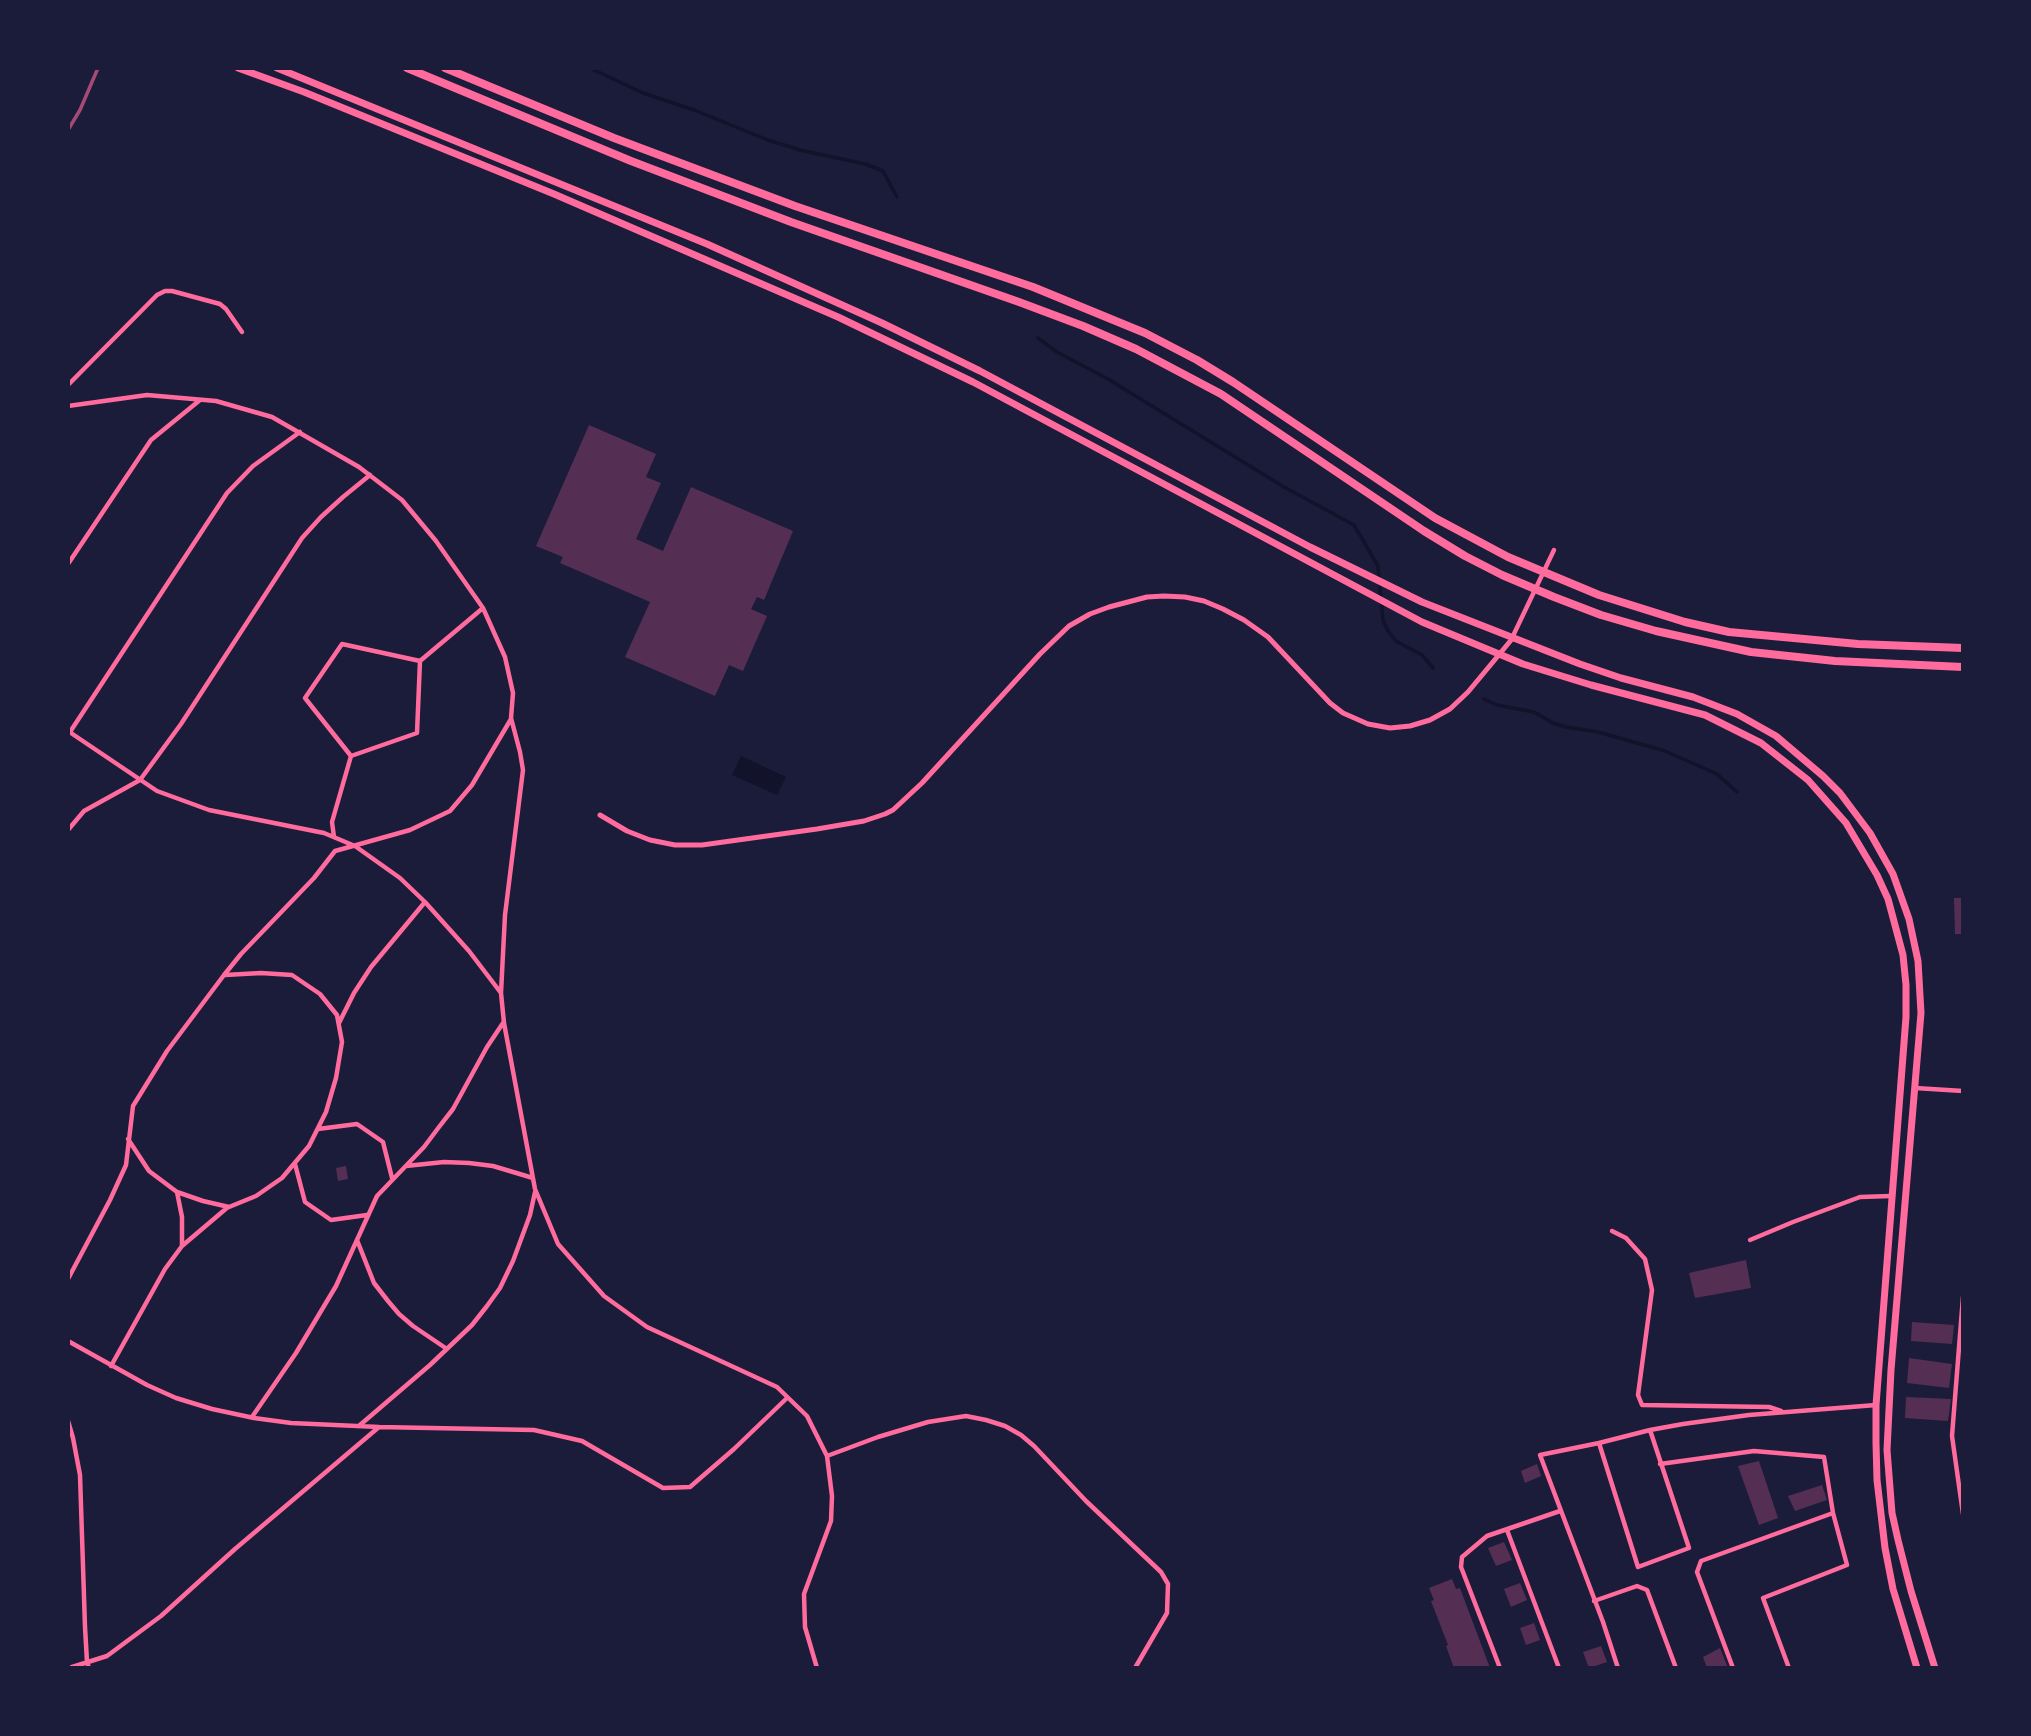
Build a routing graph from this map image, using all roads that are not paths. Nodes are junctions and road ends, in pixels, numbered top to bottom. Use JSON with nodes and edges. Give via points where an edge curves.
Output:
{"nodes":[{"id":1,"x":238,"y":68,"type":"edge"},
{"id":2,"x":277,"y":68,"type":"edge"},
{"id":3,"x":407,"y":68,"type":"edge"},
{"id":4,"x":445,"y":68,"type":"edge"},
{"id":5,"x":242,"y":332,"type":"dead end"},
{"id":6,"x":68,"y":385,"type":"edge"},
{"id":7,"x":201,"y":400,"type":"junction"},
{"id":8,"x":68,"y":405,"type":"edge"},
{"id":9,"x":300,"y":432,"type":"junction"},
{"id":10,"x":370,"y":475,"type":"junction"},
{"id":11,"x":1554,"y":550,"type":"dead end"},
{"id":12,"x":68,"y":564,"type":"edge"},
{"id":13,"x":483,"y":608,"type":"junction"},
{"id":14,"x":1512,"y":639,"type":"junction"},
{"id":15,"x":1963,"y":648,"type":"edge"},
{"id":16,"x":1500,"y":654,"type":"junction"},
{"id":17,"x":420,"y":661,"type":"junction"},
{"id":18,"x":1963,"y":667,"type":"edge"},
{"id":19,"x":511,"y":719,"type":"junction"},
{"id":20,"x":69,"y":731,"type":"edge"},
{"id":21,"x":351,"y":756,"type":"junction"},
{"id":22,"x":140,"y":780,"type":"junction"},
{"id":23,"x":600,"y":815,"type":"dead end"},
{"id":24,"x":68,"y":830,"type":"edge"},
{"id":25,"x":334,"y":837,"type":"junction"},
{"id":26,"x":355,"y":846,"type":"junction"},
{"id":27,"x":425,"y":902,"type":"junction"},
{"id":28,"x":224,"y":975,"type":"junction"},
{"id":29,"x":501,"y":993,"type":"junction"},
{"id":30,"x":504,"y":1023,"type":"junction"},
{"id":31,"x":339,"y":1024,"type":"junction"},
{"id":32,"x":1913,"y":1088,"type":"junction"},
{"id":33,"x":1963,"y":1091,"type":"edge"},
{"id":34,"x":317,"y":1129,"type":"junction"},
{"id":35,"x":128,"y":1139,"type":"junction"},
{"id":36,"x":295,"y":1164,"type":"junction"},
{"id":37,"x":405,"y":1167,"type":"junction"},
{"id":38,"x":392,"y":1178,"type":"junction"},
{"id":39,"x":533,"y":1178,"type":"junction"},
{"id":40,"x":536,"y":1191,"type":"junction"},
{"id":41,"x":177,"y":1192,"type":"junction"},
{"id":42,"x":1892,"y":1195,"type":"junction"},
{"id":43,"x":229,"y":1207,"type":"junction"},
{"id":44,"x":367,"y":1215,"type":"junction"},
{"id":45,"x":1612,"y":1231,"type":"dead end"},
{"id":46,"x":357,"y":1240,"type":"junction"},
{"id":47,"x":1750,"y":1240,"type":"dead end"},
{"id":48,"x":182,"y":1246,"type":"junction"},
{"id":49,"x":68,"y":1279,"type":"edge"},
{"id":50,"x":1963,"y":1297,"type":"edge"},
{"id":51,"x":68,"y":1341,"type":"edge"},
{"id":52,"x":447,"y":1349,"type":"junction"},
{"id":53,"x":111,"y":1366,"type":"junction"},
{"id":54,"x":788,"y":1398,"type":"junction"},
{"id":55,"x":1876,"y":1405,"type":"junction"},
{"id":56,"x":1784,"y":1412,"type":"junction"},
{"id":57,"x":251,"y":1417,"type":"junction"},
{"id":58,"x":68,"y":1421,"type":"edge"},
{"id":59,"x":359,"y":1425,"type":"junction"},
{"id":60,"x":379,"y":1427,"type":"junction"},
{"id":61,"x":1650,"y":1430,"type":"junction"},
{"id":62,"x":1599,"y":1443,"type":"junction"},
{"id":63,"x":827,"y":1456,"type":"junction"},
{"id":64,"x":1660,"y":1464,"type":"junction"},
{"id":65,"x":1560,"y":1511,"type":"junction"},
{"id":66,"x":1833,"y":1513,"type":"junction"},
{"id":67,"x":1963,"y":1514,"type":"edge"},
{"id":68,"x":1507,"y":1530,"type":"junction"},
{"id":69,"x":1594,"y":1601,"type":"junction"},
{"id":70,"x":88,"y":1665,"type":"edge"},
{"id":71,"x":69,"y":1668,"type":"edge"},
{"id":72,"x":817,"y":1668,"type":"edge"},
{"id":73,"x":1135,"y":1668,"type":"edge"},
{"id":74,"x":1500,"y":1668,"type":"edge"},
{"id":75,"x":1559,"y":1668,"type":"edge"},
{"id":76,"x":1618,"y":1668,"type":"edge"},
{"id":77,"x":1676,"y":1668,"type":"edge"},
{"id":78,"x":1733,"y":1668,"type":"edge"},
{"id":79,"x":1789,"y":1668,"type":"edge"},
{"id":80,"x":1917,"y":1668,"type":"edge"},
{"id":81,"x":1935,"y":1668,"type":"edge"}],
"edges":[{"from":1,"to":16,"type":"main road","via":[[554,194],[870,331],[1422,622]]},
{"from":2,"to":14,"type":"main road","via":[[707,244],[882,323],[1353,568]]},
{"from":3,"to":18,"type":"highway","via":[[631,162],[1136,349],[1221,394],[1465,556],[1566,602],[1656,631],[1751,652]]},
{"from":4,"to":15,"type":"highway","via":[[627,143],[1033,287],[1145,333],[1197,359],[1435,518],[1577,587],[1729,632]]},
{"from":5,"to":6,"type":"street","via":[[220,304],[164,291]]},
{"from":7,"to":8,"type":"street","via":[[147,395]]},
{"from":7,"to":9,"type":"street","via":[[272,417]]},
{"from":7,"to":12,"type":"street","via":[[151,440]]},
{"from":9,"to":10,"type":"street"},
{"from":9,"to":20,"type":"street","via":[[253,466],[227,493]]},
{"from":10,"to":13,"type":"street","via":[[402,500]]},
{"from":10,"to":22,"type":"street","via":[[302,538]]},
{"from":11,"to":14,"type":"street"},
{"from":13,"to":17,"type":"street"},
{"from":13,"to":19,"type":"street","via":[[505,657],[513,693]]},
{"from":14,"to":16,"type":"street"},
{"from":14,"to":32,"type":"main road","via":[[1737,714],[1791,748],[1840,793],[1888,863],[1912,929],[1921,1013]]},
{"from":16,"to":23,"type":"street","via":[[1450,709],[1430,720],[1390,728],[1343,713],[1268,637],[1244,620],[1204,601],[1147,597],[1090,614],[1069,626],[922,783],[885,814],[702,845],[650,840]]},
{"from":16,"to":42,"type":"main road","via":[[1591,685],[1705,715],[1740,731],[1800,773],[1846,822],[1877,874],[1903,955],[1906,1017]]},
{"from":17,"to":21,"type":"street","via":[[417,733]]},
{"from":17,"to":21,"type":"street","via":[[342,644],[305,698]]},
{"from":19,"to":26,"type":"street","via":[[472,785],[450,811],[410,830]]},
{"from":19,"to":29,"type":"street","via":[[523,770],[505,915]]},
{"from":20,"to":22,"type":"street"},
{"from":21,"to":25,"type":"street","via":[[332,822]]},
{"from":22,"to":24,"type":"street","via":[[84,811]]},
{"from":22,"to":25,"type":"street","via":[[209,810]]},
{"from":25,"to":26,"type":"street"},
{"from":26,"to":27,"type":"street"},
{"from":26,"to":28,"type":"street","via":[[335,851]]},
{"from":27,"to":29,"type":"street"},
{"from":27,"to":31,"type":"street","via":[[370,967]]},
{"from":28,"to":31,"type":"street","via":[[292,975],[320,994],[337,1014]]},
{"from":28,"to":35,"type":"street","via":[[167,1051],[134,1106]]},
{"from":29,"to":30,"type":"street"},
{"from":30,"to":37,"type":"street","via":[[453,1109]]},
{"from":30,"to":39,"type":"street"},
{"from":31,"to":34,"type":"street","via":[[337,1078]]},
{"from":32,"to":33,"type":"street"},
{"from":32,"to":81,"type":"main road","via":[[1887,1450],[1892,1513]]},
{"from":34,"to":36,"type":"street"},
{"from":34,"to":38,"type":"street","via":[[357,1124],[383,1142]]},
{"from":35,"to":41,"type":"street","via":[[149,1171]]},
{"from":35,"to":49,"type":"street","via":[[126,1165]]},
{"from":36,"to":43,"type":"street","via":[[256,1196]]},
{"from":36,"to":44,"type":"street","via":[[305,1202],[331,1220]]},
{"from":37,"to":38,"type":"street"},
{"from":37,"to":39,"type":"street","via":[[469,1163]]},
{"from":38,"to":44,"type":"street"},
{"from":39,"to":40,"type":"street"},
{"from":40,"to":52,"type":"street","via":[[500,1288]]},
{"from":40,"to":54,"type":"street","via":[[558,1244],[604,1296],[647,1327],[777,1387]]},
{"from":41,"to":43,"type":"street"},
{"from":41,"to":48,"type":"street"},
{"from":42,"to":47,"type":"street","via":[[1860,1197]]},
{"from":42,"to":55,"type":"main road"},
{"from":43,"to":48,"type":"street"},
{"from":44,"to":46,"type":"street"},
{"from":45,"to":56,"type":"street","via":[[1626,1238],[1645,1259],[1652,1290],[1638,1395],[1642,1405],[1769,1407]]},
{"from":46,"to":52,"type":"street","via":[[374,1283],[388,1301],[412,1326]]},
{"from":46,"to":57,"type":"street","via":[[316,1321]]},
{"from":48,"to":53,"type":"street","via":[[164,1269]]},
{"from":50,"to":67,"type":"street","via":[[1952,1436]]},
{"from":51,"to":53,"type":"street"},
{"from":52,"to":59,"type":"street"},
{"from":53,"to":57,"type":"street","via":[[176,1398]]},
{"from":54,"to":60,"type":"street","via":[[690,1487],[663,1488],[582,1441],[534,1430]]},
{"from":54,"to":63,"type":"street","via":[[807,1416]]},
{"from":55,"to":56,"type":"street"},
{"from":55,"to":80,"type":"main road","via":[[1877,1480],[1885,1548]]},
{"from":56,"to":61,"type":"street"},
{"from":57,"to":59,"type":"street"},
{"from":58,"to":70,"type":"street","via":[[80,1475]]},
{"from":59,"to":60,"type":"street"},
{"from":60,"to":70,"type":"street","via":[[161,1616]]},
{"from":61,"to":62,"type":"street"},
{"from":61,"to":64,"type":"street"},
{"from":62,"to":64,"type":"street","via":[[1638,1567],[1689,1548]]},
{"from":62,"to":65,"type":"street","via":[[1540,1455]]},
{"from":63,"to":72,"type":"street","via":[[831,1521],[804,1594],[805,1627]]},
{"from":63,"to":73,"type":"street","via":[[928,1422],[966,1416],[1021,1435],[1168,1584],[1167,1613]]},
{"from":64,"to":66,"type":"street","via":[[1754,1451],[1824,1457]]},
{"from":65,"to":68,"type":"street"},
{"from":65,"to":69,"type":"street"},
{"from":66,"to":78,"type":"street","via":[[1701,1561],[1697,1572]]},
{"from":66,"to":79,"type":"street","via":[[1847,1565],[1763,1598]]},
{"from":68,"to":74,"type":"street","via":[[1487,1536],[1462,1557],[1461,1567]]},
{"from":68,"to":75,"type":"street"},
{"from":69,"to":76,"type":"street"},
{"from":69,"to":77,"type":"street","via":[[1637,1586],[1647,1590]]},
{"from":70,"to":71,"type":"street"}]}
